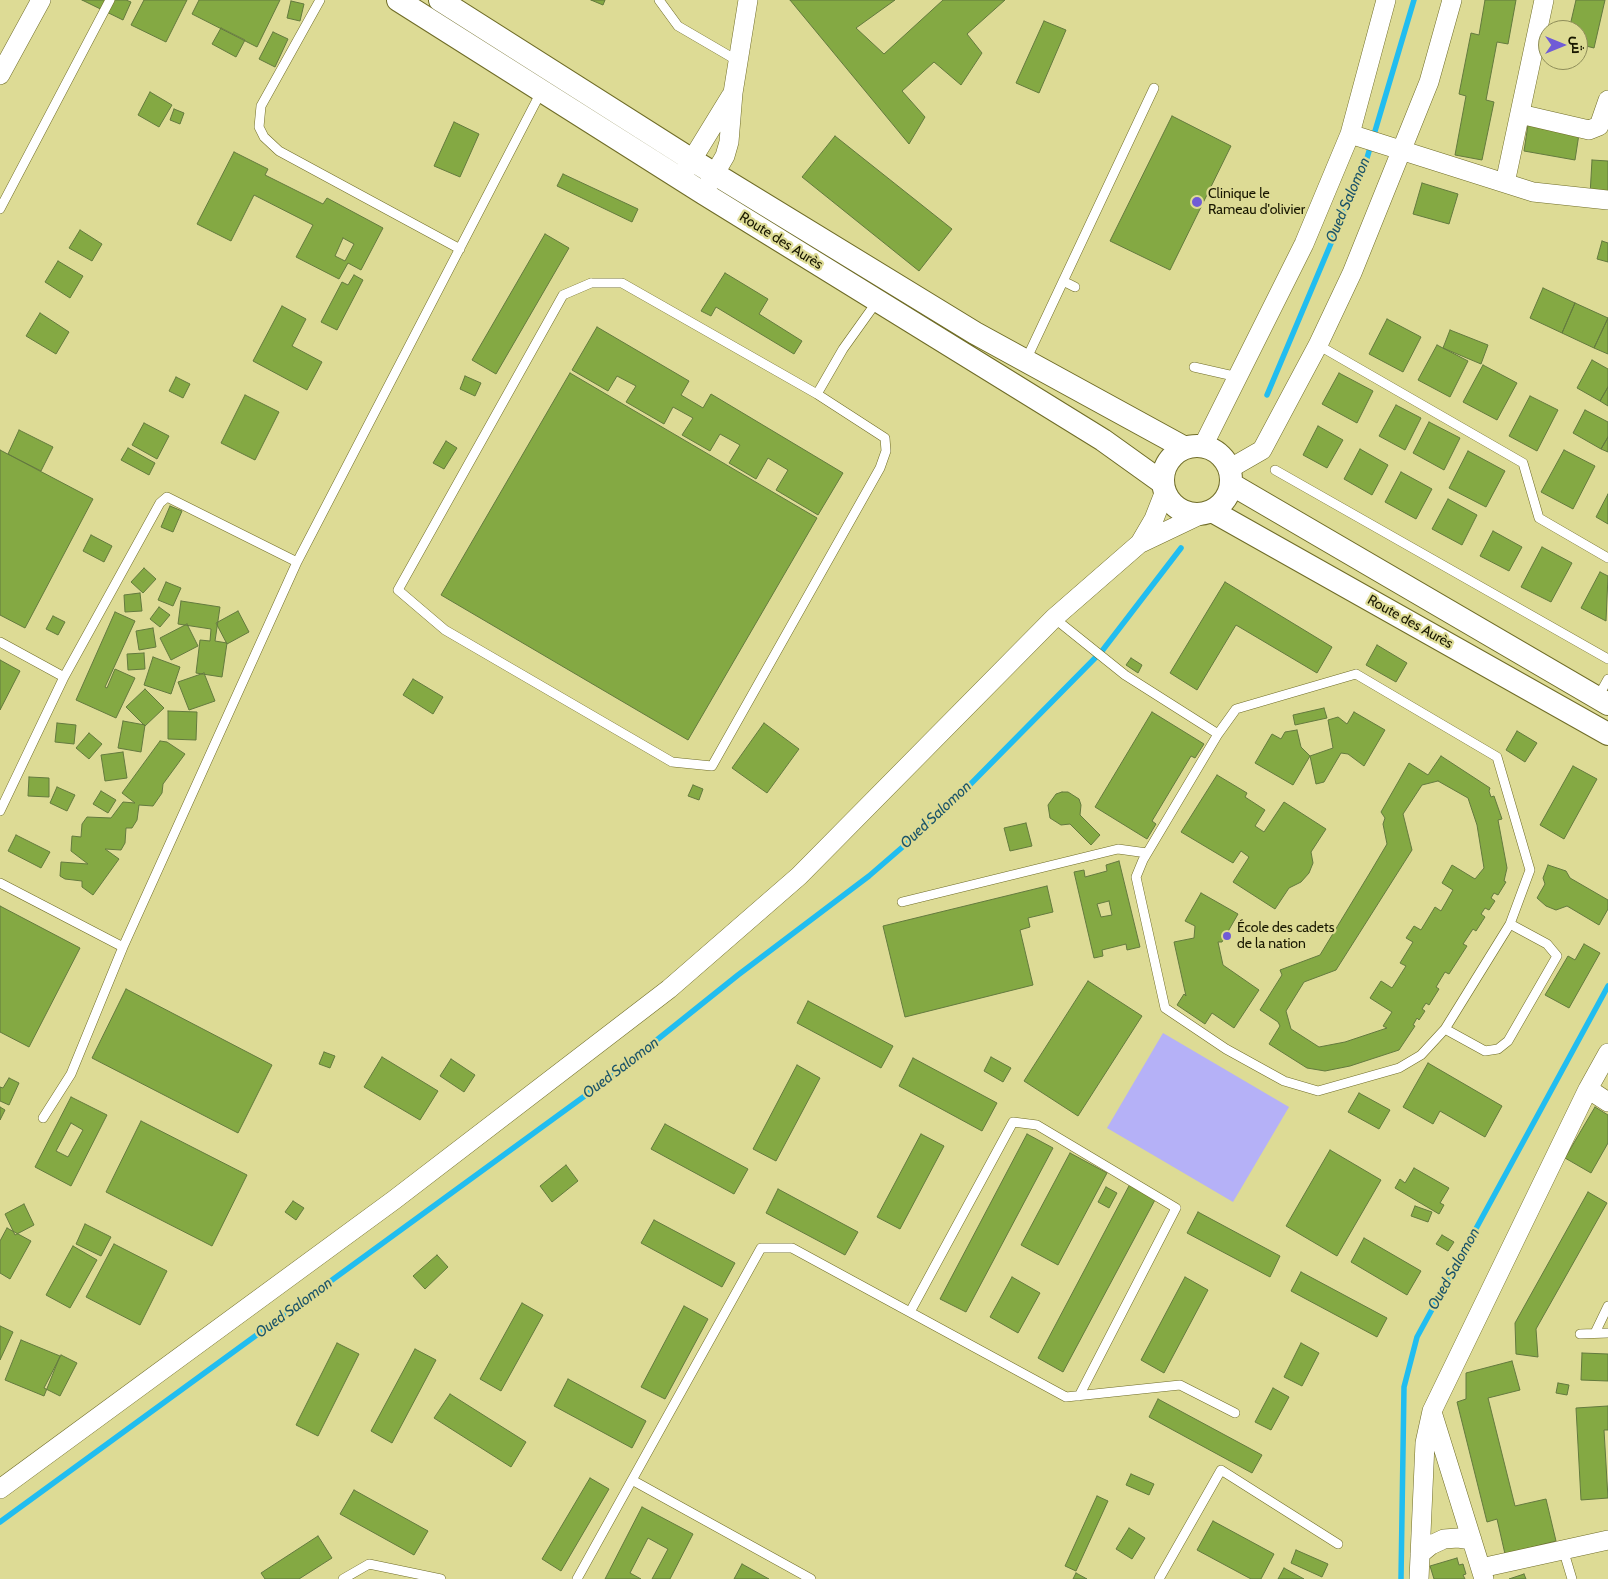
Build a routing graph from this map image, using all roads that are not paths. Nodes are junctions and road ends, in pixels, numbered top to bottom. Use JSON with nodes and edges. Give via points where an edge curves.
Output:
{"nodes":[{"id":1,"x":41,"y":0,"type":"edge"},
{"id":2,"x":110,"y":0,"type":"edge"},
{"id":3,"x":320,"y":0,"type":"edge"},
{"id":4,"x":398,"y":0,"type":"edge"},
{"id":5,"x":440,"y":0,"type":"edge"},
{"id":6,"x":659,"y":0,"type":"edge"},
{"id":7,"x":748,"y":0,"type":"edge"},
{"id":8,"x":1386,"y":0,"type":"edge"},
{"id":9,"x":1452,"y":0,"type":"edge"},
{"id":10,"x":1544,"y":0,"type":"edge"},
{"id":11,"x":739,"y":61,"type":"junction"},
{"id":12,"x":0,"y":74,"type":"edge"},
{"id":13,"x":1154,"y":88,"type":"dead end"},
{"id":14,"x":542,"y":91,"type":"junction"},
{"id":15,"x":733,"y":93,"type":"junction"},
{"id":16,"x":1608,"y":100,"type":"edge"},
{"id":17,"x":1520,"y":114,"type":"junction"},
{"id":18,"x":1350,"y":134,"type":"junction"},
{"id":19,"x":1402,"y":152,"type":"junction"},
{"id":20,"x":692,"y":160,"type":"junction"},
{"id":21,"x":715,"y":173,"type":"junction"},
{"id":22,"x":681,"y":179,"type":"junction"},
{"id":23,"x":1505,"y":183,"type":"junction"},
{"id":24,"x":704,"y":193,"type":"junction"},
{"id":25,"x":1608,"y":200,"type":"edge"},
{"id":26,"x":0,"y":209,"type":"edge"},
{"id":27,"x":460,"y":249,"type":"junction"},
{"id":28,"x":1063,"y":281,"type":"junction"},
{"id":29,"x":1075,"y":287,"type":"dead end"},
{"id":30,"x":878,"y":300,"type":"junction"},
{"id":31,"x":1318,"y":345,"type":"junction"},
{"id":32,"x":1026,"y":360,"type":"junction"},
{"id":33,"x":1194,"y":367,"type":"dead end"},
{"id":34,"x":1238,"y":377,"type":"junction"},
{"id":35,"x":817,"y":394,"type":"junction"},
{"id":36,"x":1194,"y":447,"type":"junction"},
{"id":37,"x":1275,"y":470,"type":"dead end"},
{"id":38,"x":1230,"y":477,"type":"junction"},
{"id":39,"x":1164,"y":487,"type":"junction"},
{"id":40,"x":1207,"y":512,"type":"junction"},
{"id":41,"x":1139,"y":544,"type":"junction"},
{"id":42,"x":1608,"y":558,"type":"edge"},
{"id":43,"x":297,"y":562,"type":"junction"},
{"id":44,"x":1054,"y":618,"type":"junction"},
{"id":45,"x":0,"y":642,"type":"edge"},
{"id":46,"x":1608,"y":659,"type":"edge"},
{"id":47,"x":64,"y":677,"type":"junction"},
{"id":48,"x":1605,"y":694,"type":"edge"},
{"id":49,"x":1218,"y":734,"type":"junction"},
{"id":50,"x":1608,"y":734,"type":"edge"},
{"id":51,"x":0,"y":811,"type":"edge"},
{"id":52,"x":1148,"y":853,"type":"junction"},
{"id":53,"x":0,"y":883,"type":"edge"},
{"id":54,"x":902,"y":902,"type":"dead end"},
{"id":55,"x":1510,"y":924,"type":"junction"},
{"id":56,"x":123,"y":947,"type":"junction"},
{"id":57,"x":1445,"y":1029,"type":"junction"},
{"id":58,"x":1608,"y":1053,"type":"edge"},
{"id":59,"x":1588,"y":1089,"type":"junction"},
{"id":60,"x":1608,"y":1102,"type":"edge"},
{"id":61,"x":42,"y":1118,"type":"dead end"},
{"id":62,"x":1608,"y":1306,"type":"edge"},
{"id":63,"x":910,"y":1312,"type":"junction"},
{"id":64,"x":1595,"y":1333,"type":"junction"},
{"id":65,"x":1608,"y":1333,"type":"edge"},
{"id":66,"x":1580,"y":1334,"type":"dead end"},
{"id":67,"x":1079,"y":1396,"type":"junction"},
{"id":68,"x":1432,"y":1411,"type":"junction"},
{"id":69,"x":1235,"y":1413,"type":"dead end"},
{"id":70,"x":632,"y":1480,"type":"junction"},
{"id":71,"x":0,"y":1489,"type":"edge"},
{"id":72,"x":1472,"y":1540,"type":"junction"},
{"id":73,"x":1608,"y":1540,"type":"edge"},
{"id":74,"x":1338,"y":1544,"type":"dead end"},
{"id":75,"x":1562,"y":1549,"type":"junction"},
{"id":76,"x":1420,"y":1554,"type":"junction"},
{"id":77,"x":1483,"y":1573,"type":"edge"},
{"id":78,"x":343,"y":1579,"type":"edge"},
{"id":79,"x":441,"y":1579,"type":"edge"},
{"id":80,"x":577,"y":1579,"type":"edge"},
{"id":81,"x":810,"y":1579,"type":"edge"},
{"id":82,"x":1159,"y":1579,"type":"edge"},
{"id":83,"x":1419,"y":1579,"type":"edge"},
{"id":84,"x":1572,"y":1579,"type":"edge"}],
"edges":[{"from":1,"to":12,"type":"street"},
{"from":2,"to":26,"type":"lane"},
{"from":3,"to":27,"type":"lane","via":[[261,106],[259,122],[264,137],[279,151]]},
{"from":4,"to":14,"type":"street","name":"Route des Aurès"},
{"from":5,"to":20,"type":"street","name":"Route des Aurès"},
{"from":6,"to":11,"type":"lane","via":[[678,26]]},
{"from":7,"to":11,"type":"street"},
{"from":8,"to":18,"type":"street"},
{"from":9,"to":19,"type":"street","via":[[1429,82]]},
{"from":10,"to":17,"type":"street"},
{"from":11,"to":15,"type":"street"},
{"from":13,"to":28,"type":"lane"},
{"from":14,"to":22,"type":"street","name":"Route des Aurès"},
{"from":14,"to":27,"type":"lane"},
{"from":15,"to":20,"type":"street"},
{"from":15,"to":21,"type":"street","via":[[727,149]]},
{"from":16,"to":17,"type":"street","via":[[1599,126],[1589,130]]},
{"from":17,"to":23,"type":"street"},
{"from":18,"to":19,"type":"street"},
{"from":18,"to":34,"type":"street","via":[[1304,244]]},
{"from":19,"to":23,"type":"street"},
{"from":19,"to":31,"type":"street"},
{"from":20,"to":21,"type":"street","name":"Route des Aurès"},
{"from":20,"to":22,"type":"street"},
{"from":21,"to":24,"type":"street"},
{"from":21,"to":32,"type":"street","name":"Route des Aurès","via":[[975,333]]},
{"from":22,"to":24,"type":"street","name":"Route des Aurès"},
{"from":23,"to":25,"type":"street","via":[[1533,192]]},
{"from":24,"to":30,"type":"street","name":"Route des Aurès"},
{"from":27,"to":43,"type":"lane"},
{"from":28,"to":29,"type":"lane"},
{"from":28,"to":32,"type":"lane"},
{"from":30,"to":35,"type":"lane","via":[[843,349]]},
{"from":30,"to":39,"type":"street","name":"Route des Aurès","via":[[1118,449]]},
{"from":31,"to":38,"type":"street","via":[[1262,450]]},
{"from":31,"to":42,"type":"lane","via":[[1523,463],[1539,518]]},
{"from":32,"to":36,"type":"street","name":"Route des Aurès"},
{"from":33,"to":34,"type":"lane"},
{"from":34,"to":36,"type":"street"},
{"from":35,"to":35,"type":"lane","via":[[622,283],[591,282],[563,295],[398,590],[445,630],[672,762],[712,766],[880,468],[886,451],[885,438]]},
{"from":36,"to":38,"type":"street","via":[[1219,454]]},
{"from":36,"to":39,"type":"street","via":[[1168,462],[1163,475]]},
{"from":37,"to":46,"type":"lane"},
{"from":38,"to":40,"type":"street","via":[[1228,495],[1221,504]]},
{"from":38,"to":48,"type":"street","name":"Route des Aurès"},
{"from":39,"to":40,"type":"street","via":[[1176,507],[1193,514]]},
{"from":39,"to":41,"type":"street","via":[[1154,519]]},
{"from":40,"to":41,"type":"street"},
{"from":40,"to":50,"type":"street","name":"Route des Aurès"},
{"from":41,"to":44,"type":"street"},
{"from":43,"to":47,"type":"lane","via":[[167,497],[160,503]]},
{"from":43,"to":56,"type":"lane"},
{"from":44,"to":49,"type":"lane","via":[[1116,669]]},
{"from":44,"to":71,"type":"street","via":[[842,834],[710,956],[394,1200]]},
{"from":45,"to":47,"type":"lane"},
{"from":47,"to":51,"type":"lane"},
{"from":49,"to":52,"type":"lane"},
{"from":49,"to":55,"type":"lane","via":[[1236,709],[1356,674],[1496,757],[1530,870]]},
{"from":52,"to":54,"type":"lane","via":[[1118,849]]},
{"from":52,"to":57,"type":"lane","via":[[1136,876],[1165,1008],[1226,1049],[1284,1081],[1318,1091],[1399,1068],[1422,1055]]},
{"from":53,"to":56,"type":"lane"},
{"from":55,"to":57,"type":"lane"},
{"from":55,"to":57,"type":"lane","via":[[1547,944],[1556,956],[1508,1041],[1498,1049],[1485,1051]]},
{"from":56,"to":61,"type":"lane","via":[[71,1074]]},
{"from":58,"to":59,"type":"street"},
{"from":59,"to":60,"type":"street"},
{"from":59,"to":68,"type":"street"},
{"from":62,"to":64,"type":"lane"},
{"from":63,"to":67,"type":"lane","via":[[1066,1397]]},
{"from":63,"to":67,"type":"lane","via":[[1013,1122],[1038,1125],[1176,1208]]},
{"from":63,"to":70,"type":"lane","via":[[792,1248],[761,1248]]},
{"from":64,"to":65,"type":"lane"},
{"from":64,"to":66,"type":"lane"},
{"from":67,"to":69,"type":"lane","via":[[1180,1385]]},
{"from":68,"to":72,"type":"street"},
{"from":68,"to":76,"type":"street","via":[[1425,1443]]},
{"from":70,"to":80,"type":"lane"},
{"from":70,"to":81,"type":"lane"},
{"from":72,"to":76,"type":"street","via":[[1444,1539]]},
{"from":72,"to":77,"type":"street"},
{"from":73,"to":75,"type":"street"},
{"from":74,"to":82,"type":"lane","via":[[1221,1470]]},
{"from":75,"to":77,"type":"street"},
{"from":75,"to":84,"type":"lane"},
{"from":76,"to":83,"type":"street"},
{"from":78,"to":79,"type":"lane","via":[[369,1564]]}]}
